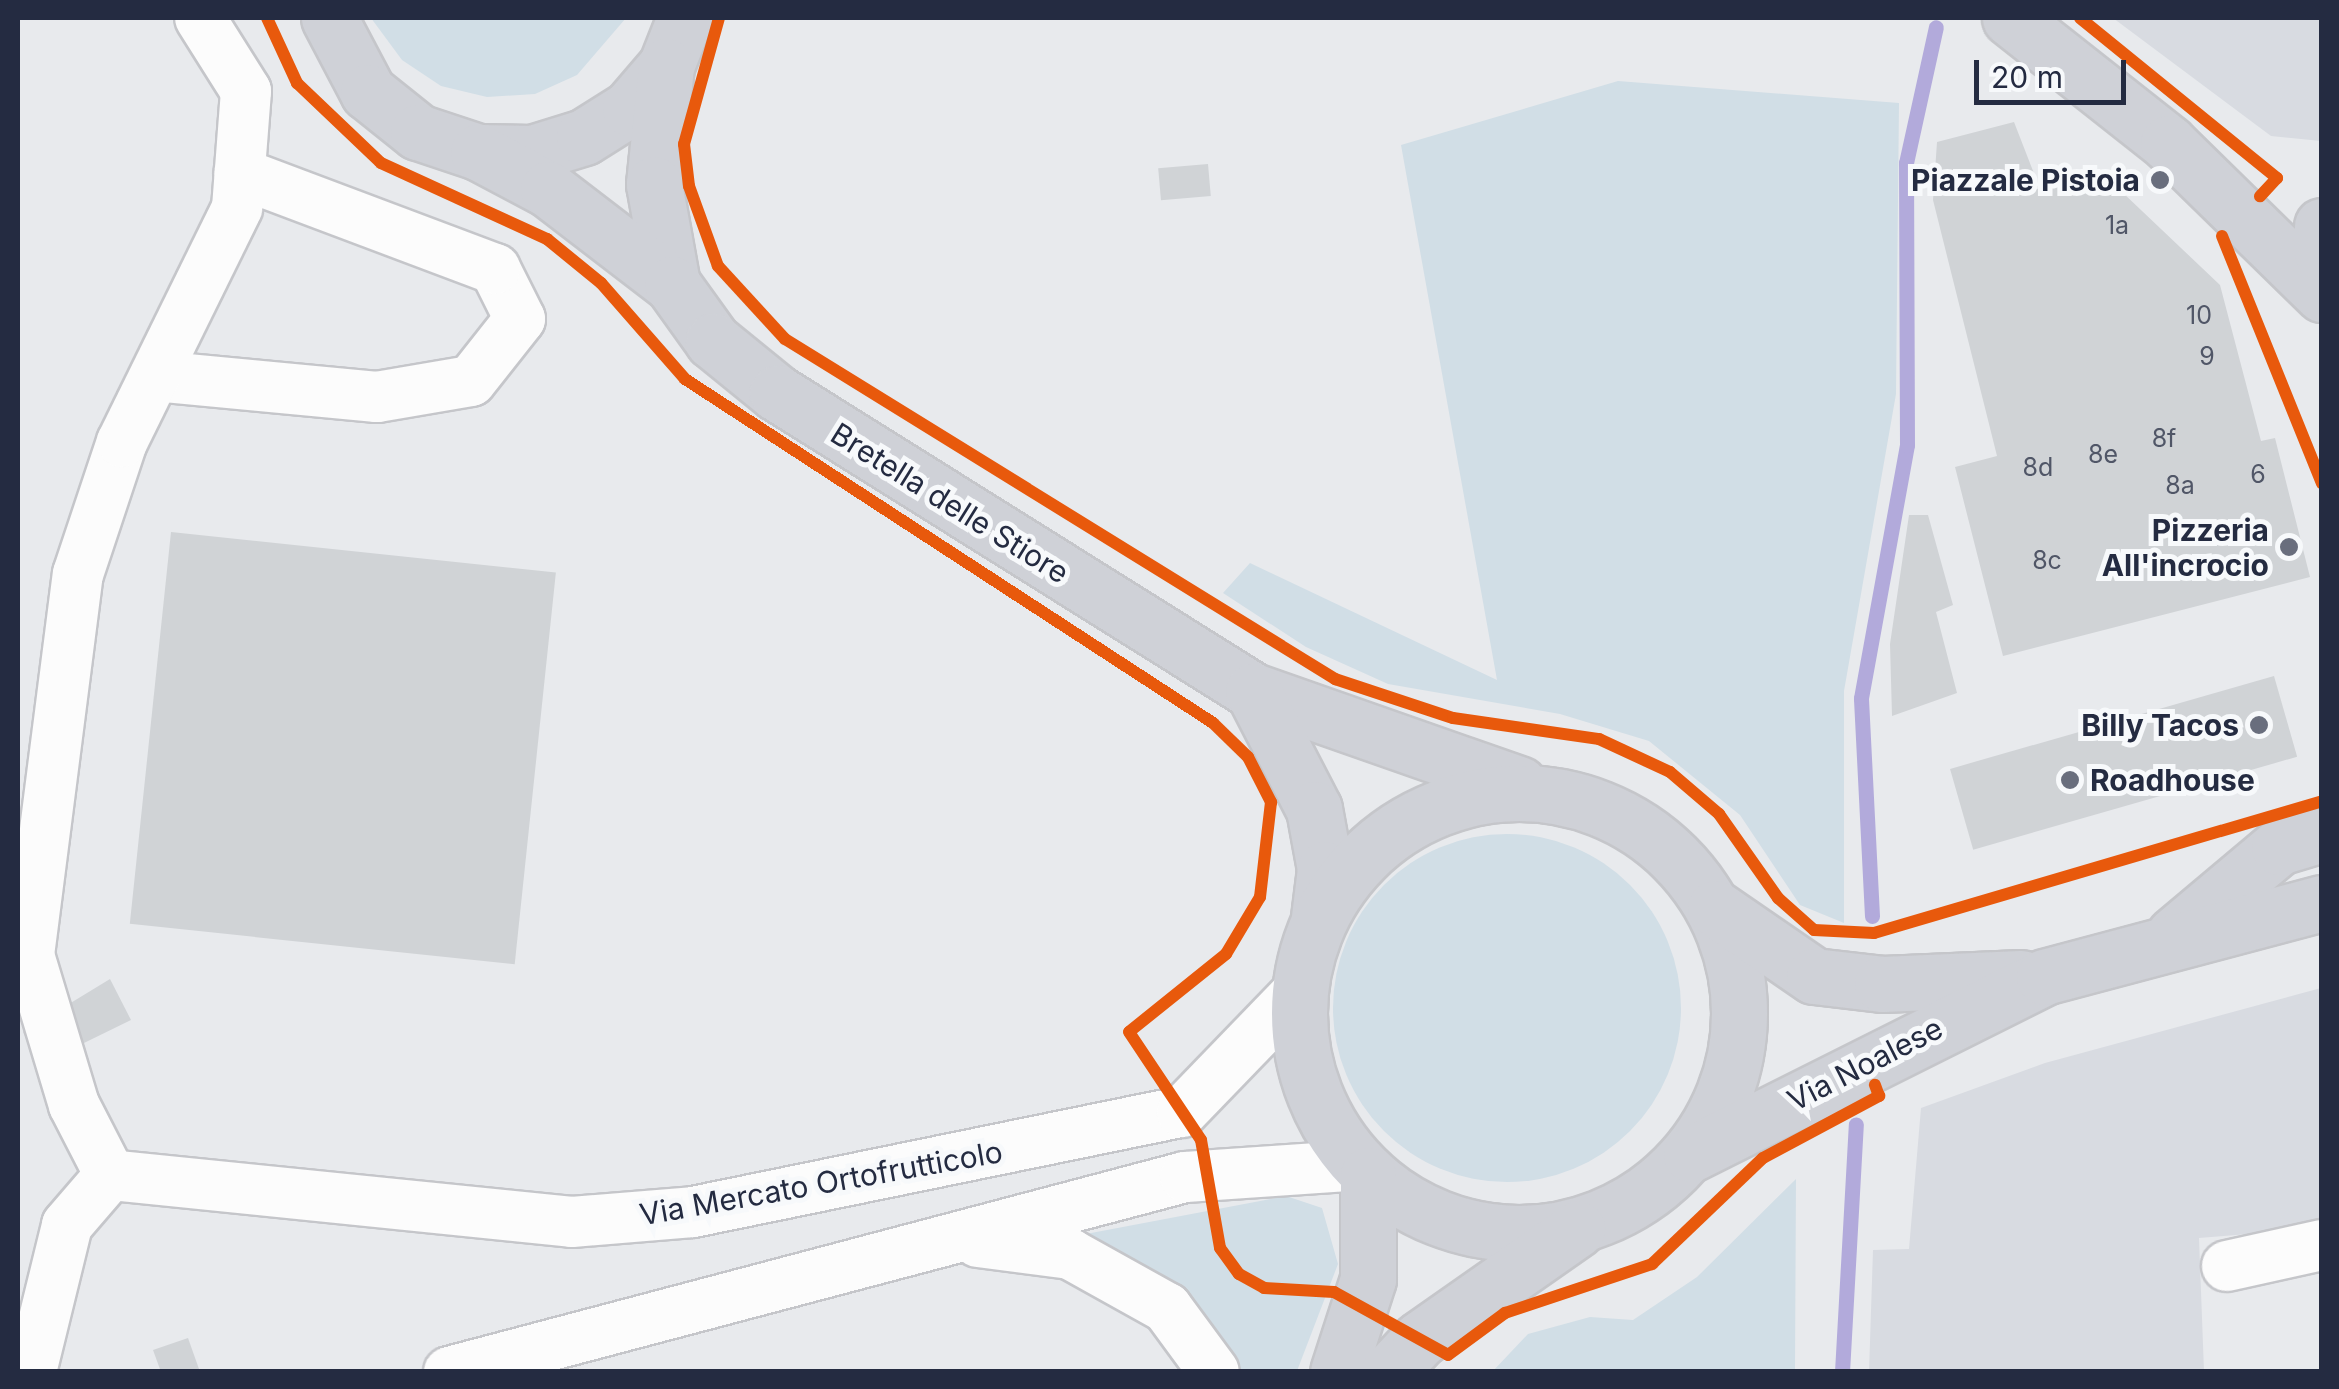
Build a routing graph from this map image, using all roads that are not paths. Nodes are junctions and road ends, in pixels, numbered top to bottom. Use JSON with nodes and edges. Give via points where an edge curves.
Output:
{"nodes":[{"id":1,"x":200,"y":18,"type":"edge"},
{"id":2,"x":328,"y":18,"type":"edge"},
{"id":3,"x":2010,"y":18,"type":"edge"},
{"id":4,"x":675,"y":42,"type":"edge"},
{"id":5,"x":478,"y":152,"type":"junction"},
{"id":6,"x":240,"y":173,"type":"junction"},
{"id":7,"x":2322,"y":226,"type":"edge"},
{"id":8,"x":2322,"y":254,"type":"edge"},
{"id":9,"x":672,"y":284,"type":"junction"},
{"id":10,"x":2322,"y":294,"type":"edge"},
{"id":11,"x":155,"y":376,"type":"junction"},
{"id":12,"x":1253,"y":691,"type":"junction"},
{"id":13,"x":1560,"y":796,"type":"junction"},
{"id":14,"x":2322,"y":834,"type":"edge"},
{"id":15,"x":2322,"y":903,"type":"edge"},
{"id":16,"x":1712,"y":906,"type":"junction"},
{"id":17,"x":1319,"y":917,"type":"junction"},
{"id":18,"x":2164,"y":944,"type":"junction"},
{"id":19,"x":2044,"y":977,"type":"junction"},
{"id":20,"x":1298,"y":991,"type":"junction"},
{"id":21,"x":29,"y":995,"type":"edge"},
{"id":22,"x":1688,"y":1156,"type":"junction"},
{"id":23,"x":1364,"y":1170,"type":"junction"},
{"id":24,"x":110,"y":1175,"type":"junction"},
{"id":25,"x":1582,"y":1225,"type":"junction"},
{"id":26,"x":954,"y":1238,"type":"junction"},
{"id":27,"x":2322,"y":1245,"type":"edge"},
{"id":28,"x":2227,"y":1266,"type":"dead end"},
{"id":29,"x":31,"y":1372,"type":"edge"},
{"id":30,"x":449,"y":1372,"type":"edge"},
{"id":31,"x":1214,"y":1372,"type":"edge"},
{"id":32,"x":1338,"y":1372,"type":"edge"},
{"id":33,"x":1389,"y":1372,"type":"edge"}],
"edges":[{"from":1,"to":6,"type":"street","via":[[246,92]]},
{"from":2,"to":5,"type":"main road","via":[[368,92],[418,132]]},
{"from":3,"to":10,"type":"main road","via":[[2168,143]]},
{"from":4,"to":5,"type":"main road","via":[[630,108],[584,138],[532,153]]},
{"from":4,"to":9,"type":"main road","name":"Bretella delle Stiore","via":[[654,184]]},
{"from":5,"to":9,"type":"main road","name":"Bretella delle Stiore","via":[[548,190]]},
{"from":6,"to":11,"type":"street","via":[[237,208]]},
{"from":6,"to":11,"type":"street","via":[[495,269],[520,319],[471,380],[378,397]]},
{"from":7,"to":8,"type":"main road"},
{"from":9,"to":12,"type":"main road","name":"Bretella delle Stiore","via":[[713,342],[777,393]]},
{"from":11,"to":21,"type":"street","via":[[78,574]]},
{"from":12,"to":13,"type":"main road","name":"Bretella delle Stiore","via":[[1338,728]]},
{"from":12,"to":17,"type":"main road","via":[[1314,809],[1325,870]]},
{"from":13,"to":16,"type":"main road","name":"Via Noalese","via":[[1649,834]]},
{"from":13,"to":17,"type":"main road","name":"Via Noalese","via":[[1512,792],[1419,815],[1356,865]]},
{"from":14,"to":18,"type":"main road","via":[[2279,847]]},
{"from":15,"to":18,"type":"main road","name":"Via Noalese"},
{"from":16,"to":19,"type":"main road","name":"Via Noalese","via":[[1759,947],[1814,976],[1882,984]]},
{"from":16,"to":22,"type":"main road","name":"Via Noalese","via":[[1730,946],[1740,1034],[1714,1119]]},
{"from":17,"to":20,"type":"main road","name":"Via Noalese"},
{"from":18,"to":19,"type":"main road","name":"Via Noalese"},
{"from":19,"to":22,"type":"main road","name":"Via Noalese"},
{"from":20,"to":23,"type":"main road","name":"Via Noalese","via":[[1301,1054],[1322,1114]]},
{"from":20,"to":24,"type":"street","name":"Via Mercato Ortofrutticolo","via":[[1182,1112],[693,1212],[572,1222]]},
{"from":21,"to":24,"type":"street"},
{"from":22,"to":25,"type":"main road","name":"Via Noalese","via":[[1658,1186]]},
{"from":23,"to":25,"type":"main road","name":"Via Noalese","via":[[1415,1208],[1468,1229],[1526,1234]]},
{"from":23,"to":26,"type":"street","via":[[1185,1177]]},
{"from":23,"to":32,"type":"main road","via":[[1368,1279]]},
{"from":24,"to":29,"type":"street","via":[[68,1225]]},
{"from":25,"to":33,"type":"main road","name":"Via Noalese"},
{"from":26,"to":30,"type":"street"},
{"from":26,"to":31,"type":"street","via":[[1070,1254],[1167,1308]]},
{"from":27,"to":28,"type":"street"}]}
